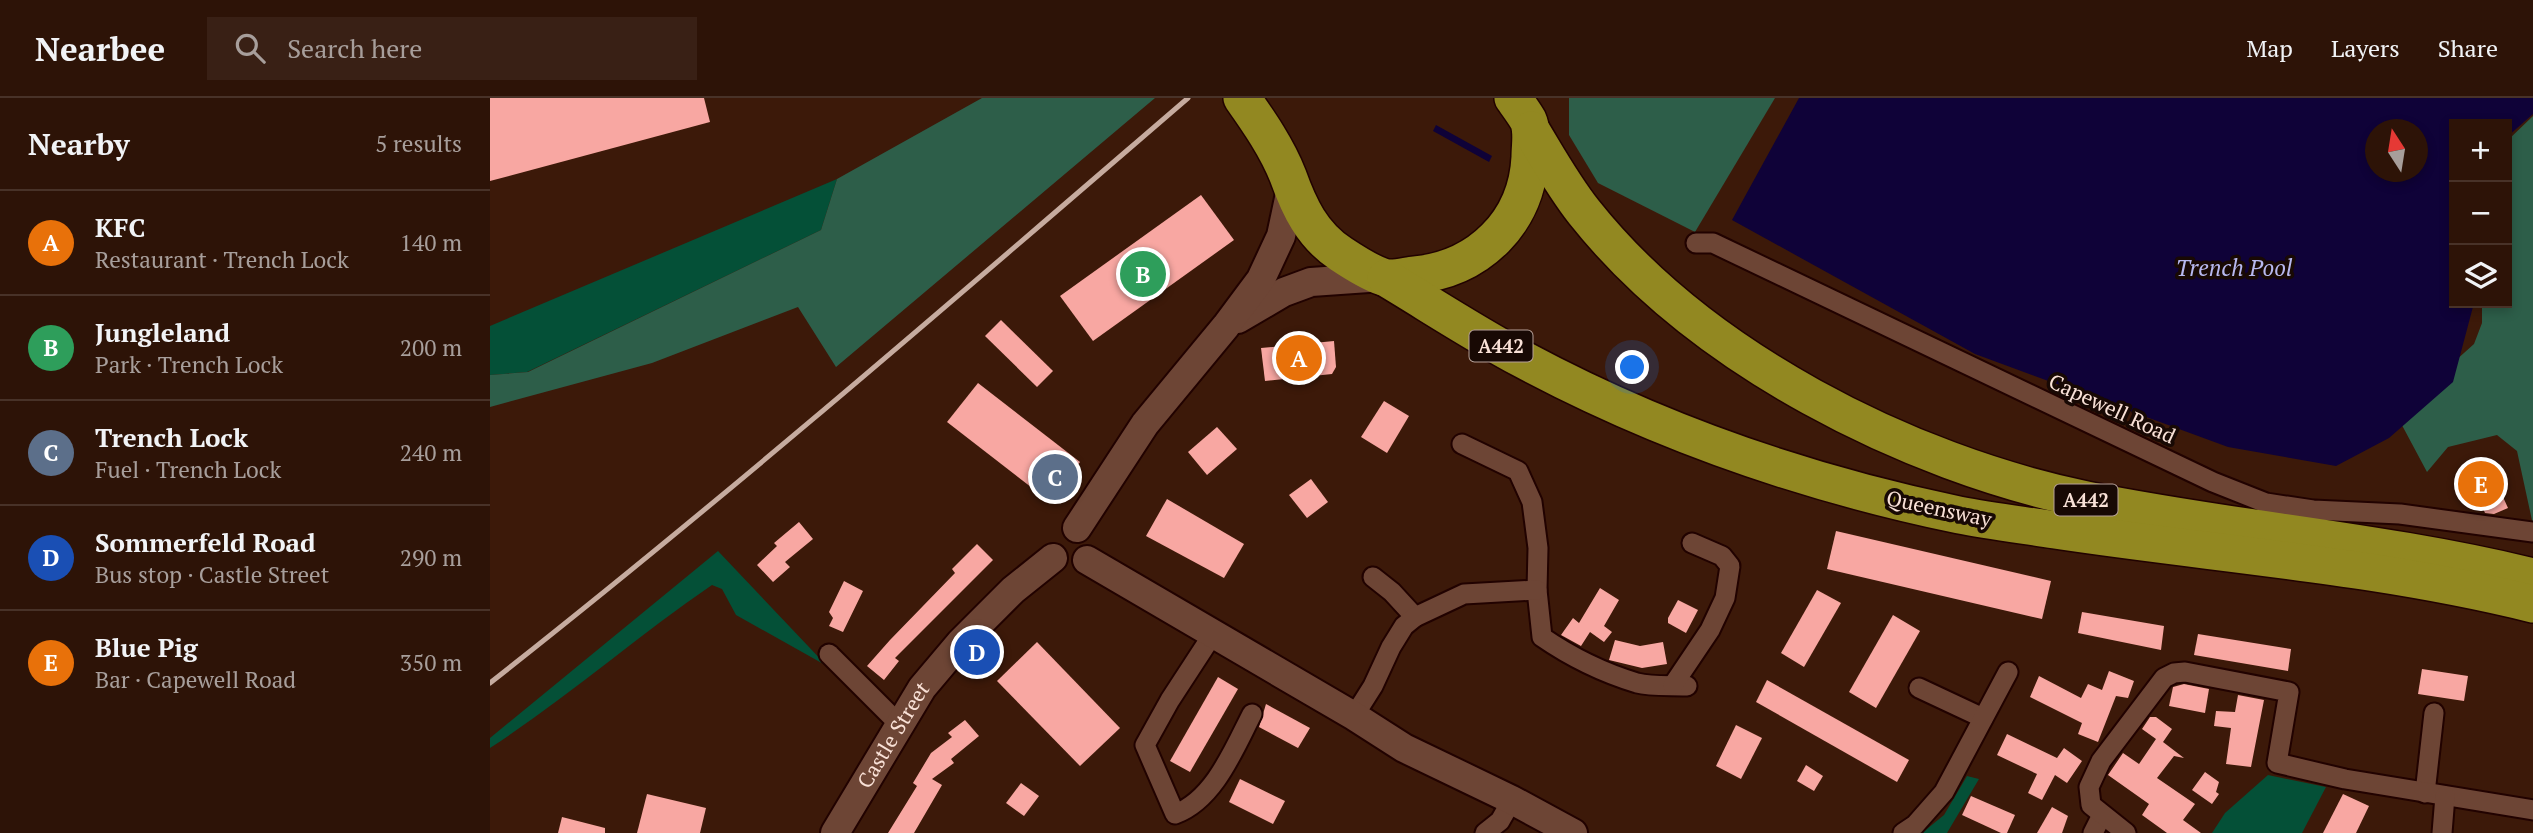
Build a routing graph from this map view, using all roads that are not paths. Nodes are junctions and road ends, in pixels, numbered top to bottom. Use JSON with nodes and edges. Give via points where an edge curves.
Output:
{"nodes":[{"id":1,"x":1242,"y":98,"type":"edge"},
{"id":2,"x":1526,"y":112,"type":"edge"},
{"id":3,"x":1291,"y":190,"type":"junction"},
{"id":4,"x":1696,"y":243,"type":"dead end"},
{"id":5,"x":1385,"y":277,"type":"junction"},
{"id":6,"x":1226,"y":326,"type":"junction"},
{"id":7,"x":1461,"y":444,"type":"dead end"},
{"id":8,"x":1077,"y":528,"type":"junction"},
{"id":9,"x":2533,"y":532,"type":"edge"},
{"id":10,"x":1692,"y":543,"type":"dead end"},
{"id":11,"x":1053,"y":558,"type":"junction"},
{"id":12,"x":1087,"y":560,"type":"junction"},
{"id":13,"x":1373,"y":577,"type":"dead end"},
{"id":14,"x":2533,"y":577,"type":"edge"},
{"id":15,"x":1537,"y":590,"type":"junction"},
{"id":16,"x":2533,"y":604,"type":"edge"},
{"id":17,"x":1415,"y":617,"type":"junction"},
{"id":18,"x":1213,"y":634,"type":"junction"},
{"id":19,"x":829,"y":654,"type":"dead end"},
{"id":20,"x":2008,"y":672,"type":"dead end"},
{"id":21,"x":1919,"y":688,"type":"dead end"},
{"id":22,"x":2434,"y":713,"type":"dead end"},
{"id":23,"x":1252,"y":714,"type":"dead end"},
{"id":24,"x":1354,"y":716,"type":"junction"},
{"id":25,"x":1983,"y":718,"type":"junction"},
{"id":26,"x":900,"y":724,"type":"junction"},
{"id":27,"x":2425,"y":793,"type":"junction"},
{"id":28,"x":2445,"y":796,"type":"junction"},
{"id":29,"x":1512,"y":800,"type":"junction"},
{"id":30,"x":2533,"y":810,"type":"edge"},
{"id":31,"x":1175,"y":814,"type":"junction"},
{"id":32,"x":2097,"y":824,"type":"edge"},
{"id":33,"x":835,"y":833,"type":"edge"},
{"id":34,"x":1184,"y":833,"type":"edge"},
{"id":35,"x":1485,"y":833,"type":"edge"},
{"id":36,"x":1573,"y":833,"type":"edge"},
{"id":37,"x":1903,"y":833,"type":"edge"},
{"id":38,"x":2126,"y":833,"type":"edge"},
{"id":39,"x":2442,"y":833,"type":"edge"}],
"edges":[{"from":1,"to":3,"type":"highway","number":"A442","via":[[1261,124]]},
{"from":2,"to":5,"type":"highway","number":"A442","via":[[1530,165],[1513,219],[1484,249],[1456,266],[1432,274]]},
{"from":2,"to":14,"type":"highway","number":"A442","via":[[1583,211],[1658,290],[1716,337],[1785,382],[1875,430],[1989,474],[2084,499],[2485,565]]},
{"from":3,"to":5,"type":"highway","number":"A442","via":[[1302,212],[1338,252]]},
{"from":3,"to":6,"type":"street","via":[[1276,250]]},
{"from":4,"to":9,"type":"street","name":"Capewell Road","via":[[1713,243],[2213,482],[2266,503],[2400,514]]},
{"from":5,"to":6,"type":"street","via":[[1311,282],[1284,292]]},
{"from":5,"to":16,"type":"highway","name":"Queensway","number":"A442","via":[[1521,358],[1619,407],[1746,459],[1844,489],[1961,516],[2394,575]]},
{"from":6,"to":8,"type":"street","via":[[1144,424]]},
{"from":7,"to":15,"type":"street","via":[[1518,471],[1532,502]]},
{"from":8,"to":11,"type":"street","via":[[1065,527],[1055,534],[1050,546]]},
{"from":8,"to":12,"type":"street","via":[[1090,541]]},
{"from":10,"to":15,"type":"street","via":[[1722,556],[1730,566],[1725,598],[1680,685],[1639,684],[1562,651],[1542,637]]},
{"from":11,"to":12,"type":"street","via":[[1069,568]]},
{"from":11,"to":26,"type":"street","name":"Castle Street","via":[[960,643],[922,688]]},
{"from":12,"to":18,"type":"street"},
{"from":13,"to":17,"type":"street"},
{"from":15,"to":17,"type":"street","via":[[1464,594]]},
{"from":17,"to":24,"type":"street","via":[[1391,647]]},
{"from":18,"to":24,"type":"street"},
{"from":18,"to":31,"type":"street","via":[[1145,745]]},
{"from":19,"to":26,"type":"street"},
{"from":20,"to":25,"type":"street"},
{"from":21,"to":25,"type":"street"},
{"from":22,"to":27,"type":"street"},
{"from":23,"to":31,"type":"street","via":[[1211,786],[1188,809]]},
{"from":24,"to":29,"type":"street","via":[[1404,748]]},
{"from":25,"to":37,"type":"street","via":[[1944,792]]},
{"from":26,"to":33,"type":"street","name":"Castle Street"},
{"from":27,"to":28,"type":"street"},
{"from":27,"to":32,"type":"street","via":[[2277,762],[2289,692],[2174,673],[2164,678],[2101,761],[2089,788]]},
{"from":28,"to":30,"type":"street"},
{"from":28,"to":39,"type":"street"},
{"from":29,"to":35,"type":"street","via":[[1500,821]]},
{"from":29,"to":36,"type":"street"},
{"from":31,"to":34,"type":"street"},
{"from":32,"to":38,"type":"street"}]}
